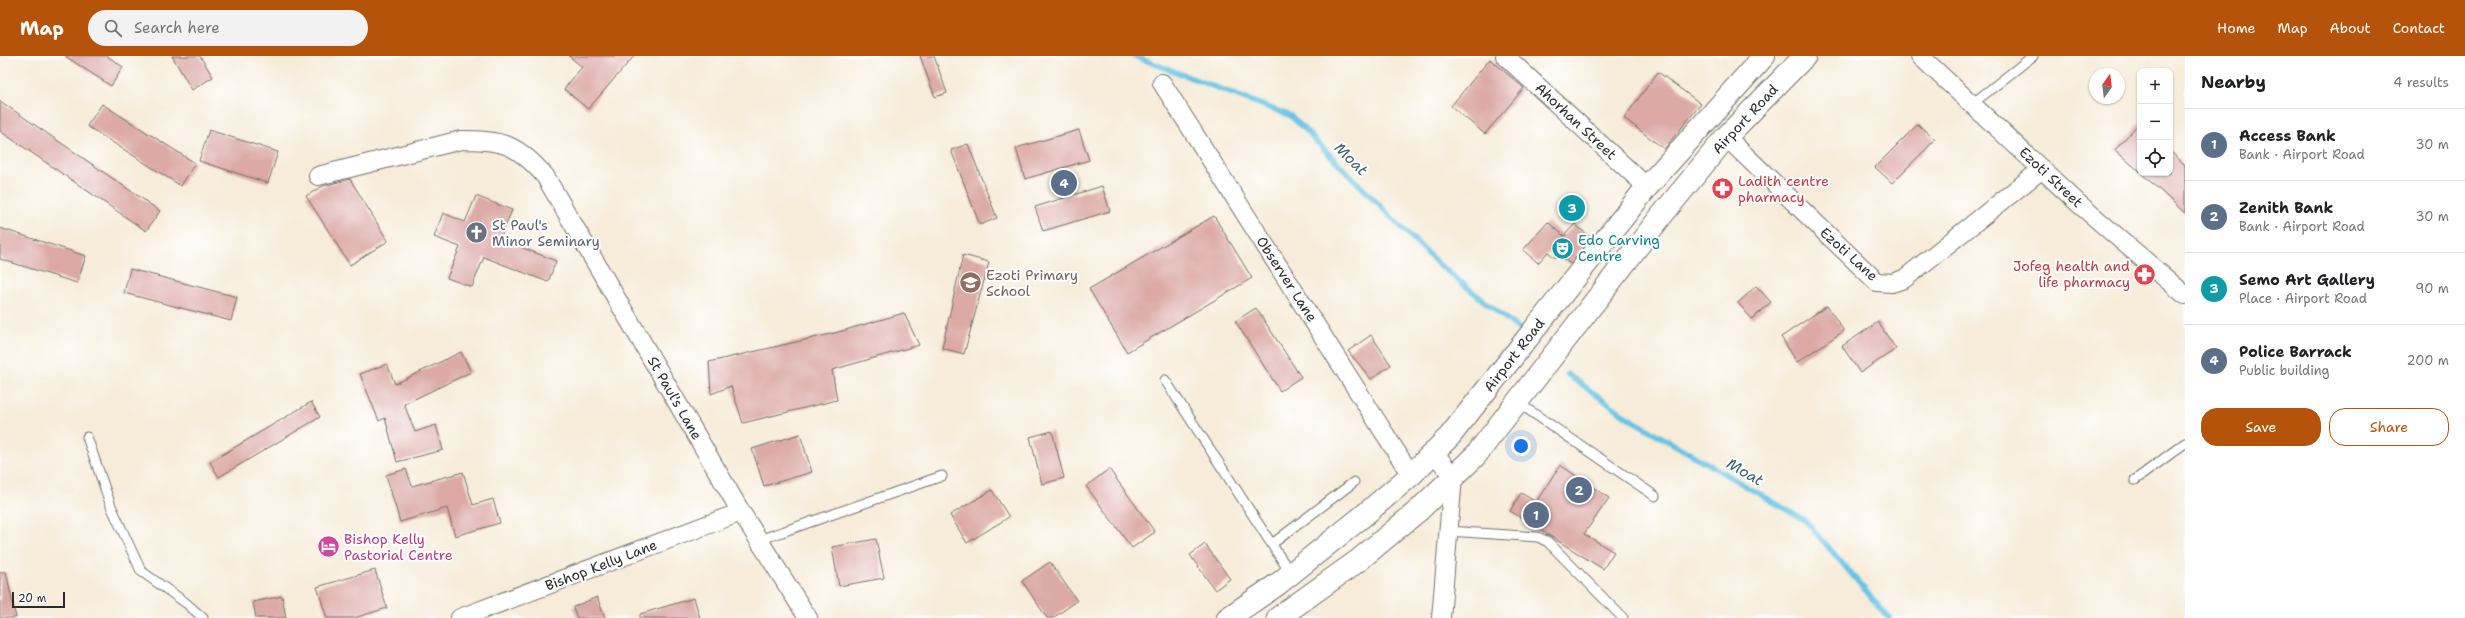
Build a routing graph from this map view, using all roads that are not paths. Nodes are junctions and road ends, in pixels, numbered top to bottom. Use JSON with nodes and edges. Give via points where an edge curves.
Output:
{"nodes":[{"id":1,"x":1505,"y":56,"type":"edge"},
{"id":2,"x":1764,"y":56,"type":"edge"},
{"id":3,"x":1805,"y":56,"type":"edge"},
{"id":4,"x":1920,"y":56,"type":"edge"},
{"id":5,"x":2033,"y":56,"type":"edge"},
{"id":6,"x":1162,"y":83,"type":"dead end"},
{"id":7,"x":1972,"y":104,"type":"junction"},
{"id":8,"x":1726,"y":137,"type":"junction"},
{"id":9,"x":2042,"y":169,"type":"junction"},
{"id":10,"x":318,"y":176,"type":"dead end"},
{"id":11,"x":1647,"y":187,"type":"junction"},
{"id":12,"x":2185,"y":295,"type":"edge"},
{"id":13,"x":1165,"y":380,"type":"dead end"},
{"id":14,"x":1517,"y":402,"type":"junction"},
{"id":15,"x":87,"y":437,"type":"dead end"},
{"id":16,"x":2185,"y":443,"type":"edge"},
{"id":17,"x":1434,"y":452,"type":"junction"},
{"id":18,"x":1411,"y":475,"type":"junction"},
{"id":19,"x":942,"y":476,"type":"dead end"},
{"id":20,"x":1453,"y":477,"type":"junction"},
{"id":21,"x":2135,"y":480,"type":"dead end"},
{"id":22,"x":1354,"y":482,"type":"dead end"},
{"id":23,"x":1655,"y":496,"type":"dead end"},
{"id":24,"x":741,"y":512,"type":"junction"},
{"id":25,"x":1448,"y":531,"type":"junction"},
{"id":26,"x":759,"y":540,"type":"junction"},
{"id":27,"x":1272,"y":544,"type":"junction"},
{"id":28,"x":1291,"y":574,"type":"junction"},
{"id":29,"x":203,"y":618,"type":"edge"},
{"id":30,"x":460,"y":618,"type":"edge"},
{"id":31,"x":808,"y":618,"type":"edge"},
{"id":32,"x":1228,"y":618,"type":"edge"},
{"id":33,"x":1278,"y":618,"type":"edge"},
{"id":34,"x":1441,"y":618,"type":"edge"},
{"id":35,"x":1623,"y":618,"type":"edge"}],
"edges":[{"from":1,"to":11,"type":"street","name":"Ahorhan Street"},
{"from":2,"to":11,"type":"main road","name":"Airport Road"},
{"from":3,"to":8,"type":"main road","name":"Airport Road"},
{"from":4,"to":7,"type":"street","name":"Ezoti Street"},
{"from":5,"to":7,"type":"lane"},
{"from":6,"to":18,"type":"street","name":"Observer Lane"},
{"from":7,"to":9,"type":"street","name":"Ezoti Street"},
{"from":8,"to":9,"type":"street","name":"Ezoti Lane","via":[[1877,282],[1892,283],[1904,279]]},
{"from":8,"to":14,"type":"main road","name":"Airport Road"},
{"from":9,"to":12,"type":"street","name":"Ezoti Street"},
{"from":10,"to":24,"type":"street","name":"St Paul's Lane","via":[[461,140],[485,140],[507,144],[529,158],[545,176]]},
{"from":11,"to":17,"type":"main road","name":"Airport Road","via":[[1450,436]]},
{"from":13,"to":27,"type":"lane"},
{"from":14,"to":20,"type":"main road","name":"Airport Road","via":[[1476,455]]},
{"from":14,"to":23,"type":"lane"},
{"from":15,"to":29,"type":"lane","via":[[111,506],[141,571]]},
{"from":16,"to":21,"type":"lane"},
{"from":17,"to":18,"type":"main road","name":"Airport Road"},
{"from":17,"to":20,"type":"street"},
{"from":18,"to":28,"type":"main road","name":"Airport Road"},
{"from":19,"to":26,"type":"lane"},
{"from":20,"to":25,"type":"street"},
{"from":20,"to":33,"type":"main road","name":"Airport Road","via":[[1359,560]]},
{"from":22,"to":27,"type":"lane"},
{"from":24,"to":26,"type":"street","name":"St Paul's Lane"},
{"from":24,"to":30,"type":"street","name":"Bishop Kelly Lane"},
{"from":25,"to":34,"type":"street"},
{"from":25,"to":35,"type":"lane","via":[[1538,537],[1548,542]]},
{"from":26,"to":31,"type":"street","name":"St Paul's Lane"},
{"from":27,"to":28,"type":"lane"},
{"from":28,"to":32,"type":"main road","name":"Airport Road"}]}
